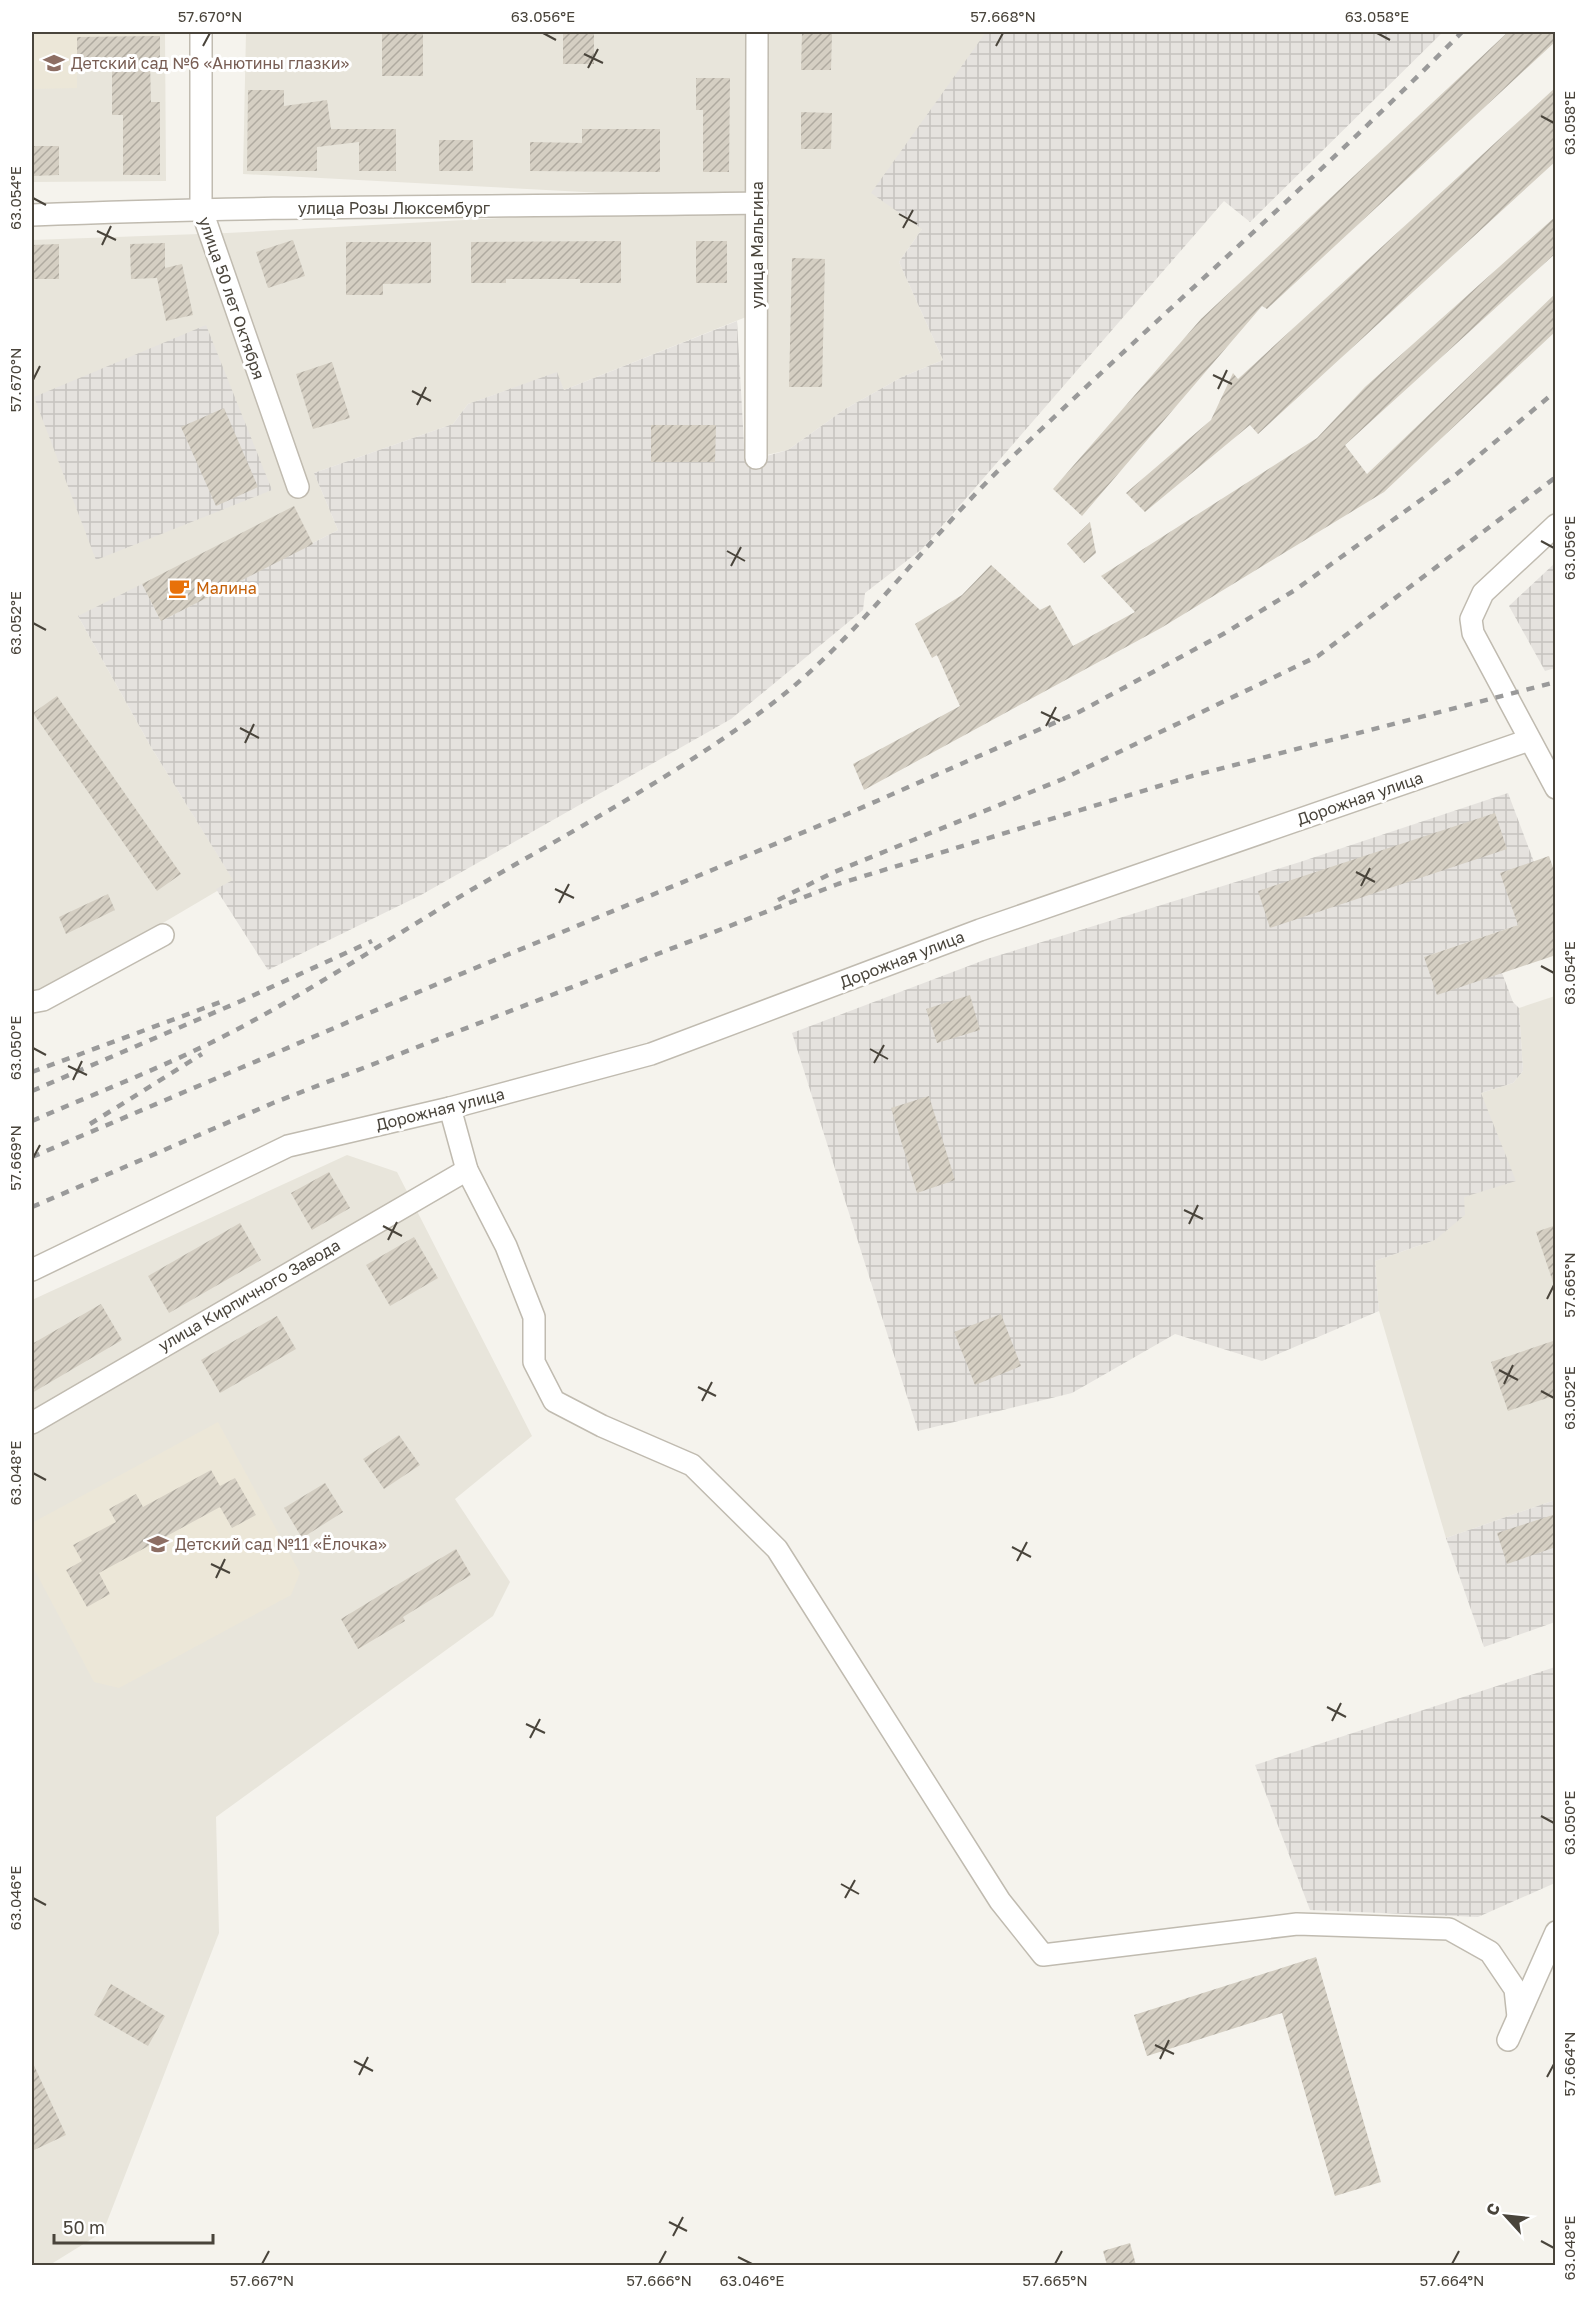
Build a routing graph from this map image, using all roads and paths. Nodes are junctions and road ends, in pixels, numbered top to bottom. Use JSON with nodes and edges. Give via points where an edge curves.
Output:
{"nodes":[{"id":1,"x":201,"y":32,"type":"edge"},
{"id":2,"x":757,"y":32,"type":"edge"},
{"id":3,"x":757,"y":203,"type":"junction"},
{"id":4,"x":201,"y":208,"type":"junction"},
{"id":5,"x":32,"y":215,"type":"edge"},
{"id":6,"x":756,"y":458,"type":"dead end"},
{"id":7,"x":298,"y":487,"type":"dead end"},
{"id":8,"x":1556,"y":525,"type":"edge"},
{"id":9,"x":1529,"y":740,"type":"junction"},
{"id":10,"x":1556,"y":788,"type":"edge"},
{"id":11,"x":163,"y":935,"type":"dead end"},
{"id":12,"x":32,"y":1002,"type":"edge"},
{"id":13,"x":450,"y":1108,"type":"junction"},
{"id":14,"x":467,"y":1170,"type":"junction"},
{"id":15,"x":32,"y":1270,"type":"edge"},
{"id":16,"x":32,"y":1423,"type":"edge"},
{"id":17,"x":1556,"y":1932,"type":"edge"},
{"id":18,"x":1518,"y":2018,"type":"junction"},
{"id":19,"x":1508,"y":2040,"type":"dead end"}],
"edges":[{"from":1,"to":4,"type":"street","name":"улица 50 лет Октября"},
{"from":2,"to":3,"type":"street","name":"улица Мальгина"},
{"from":3,"to":4,"type":"street","name":"улица Розы Люксембург"},
{"from":3,"to":6,"type":"street","name":"улица Мальгина"},
{"from":4,"to":5,"type":"street","name":"улица Розы Люксембург"},
{"from":4,"to":7,"type":"street","name":"улица 50 лет Октября"},
{"from":8,"to":9,"type":"street","via":[[1483,593],[1471,619],[1473,633]]},
{"from":9,"to":10,"type":"street"},
{"from":9,"to":13,"type":"street","name":"Дорожная улица","via":[[980,930],[651,1054]]},
{"from":11,"to":12,"type":"street","via":[[43,1000]]},
{"from":13,"to":14,"type":"street"},
{"from":13,"to":15,"type":"street","name":"Дорожная улица","via":[[288,1146]]},
{"from":14,"to":16,"type":"street","name":"улица Кирпичного Завода"},
{"from":14,"to":18,"type":"street","via":[[506,1246],[534,1317],[534,1362],[554,1401],[692,1465],[777,1549],[1000,1901],[1043,1955],[1297,1924],[1449,1929],[1490,1952],[1515,1989]]},
{"from":17,"to":18,"type":"street"},
{"from":18,"to":19,"type":"street"}]}
